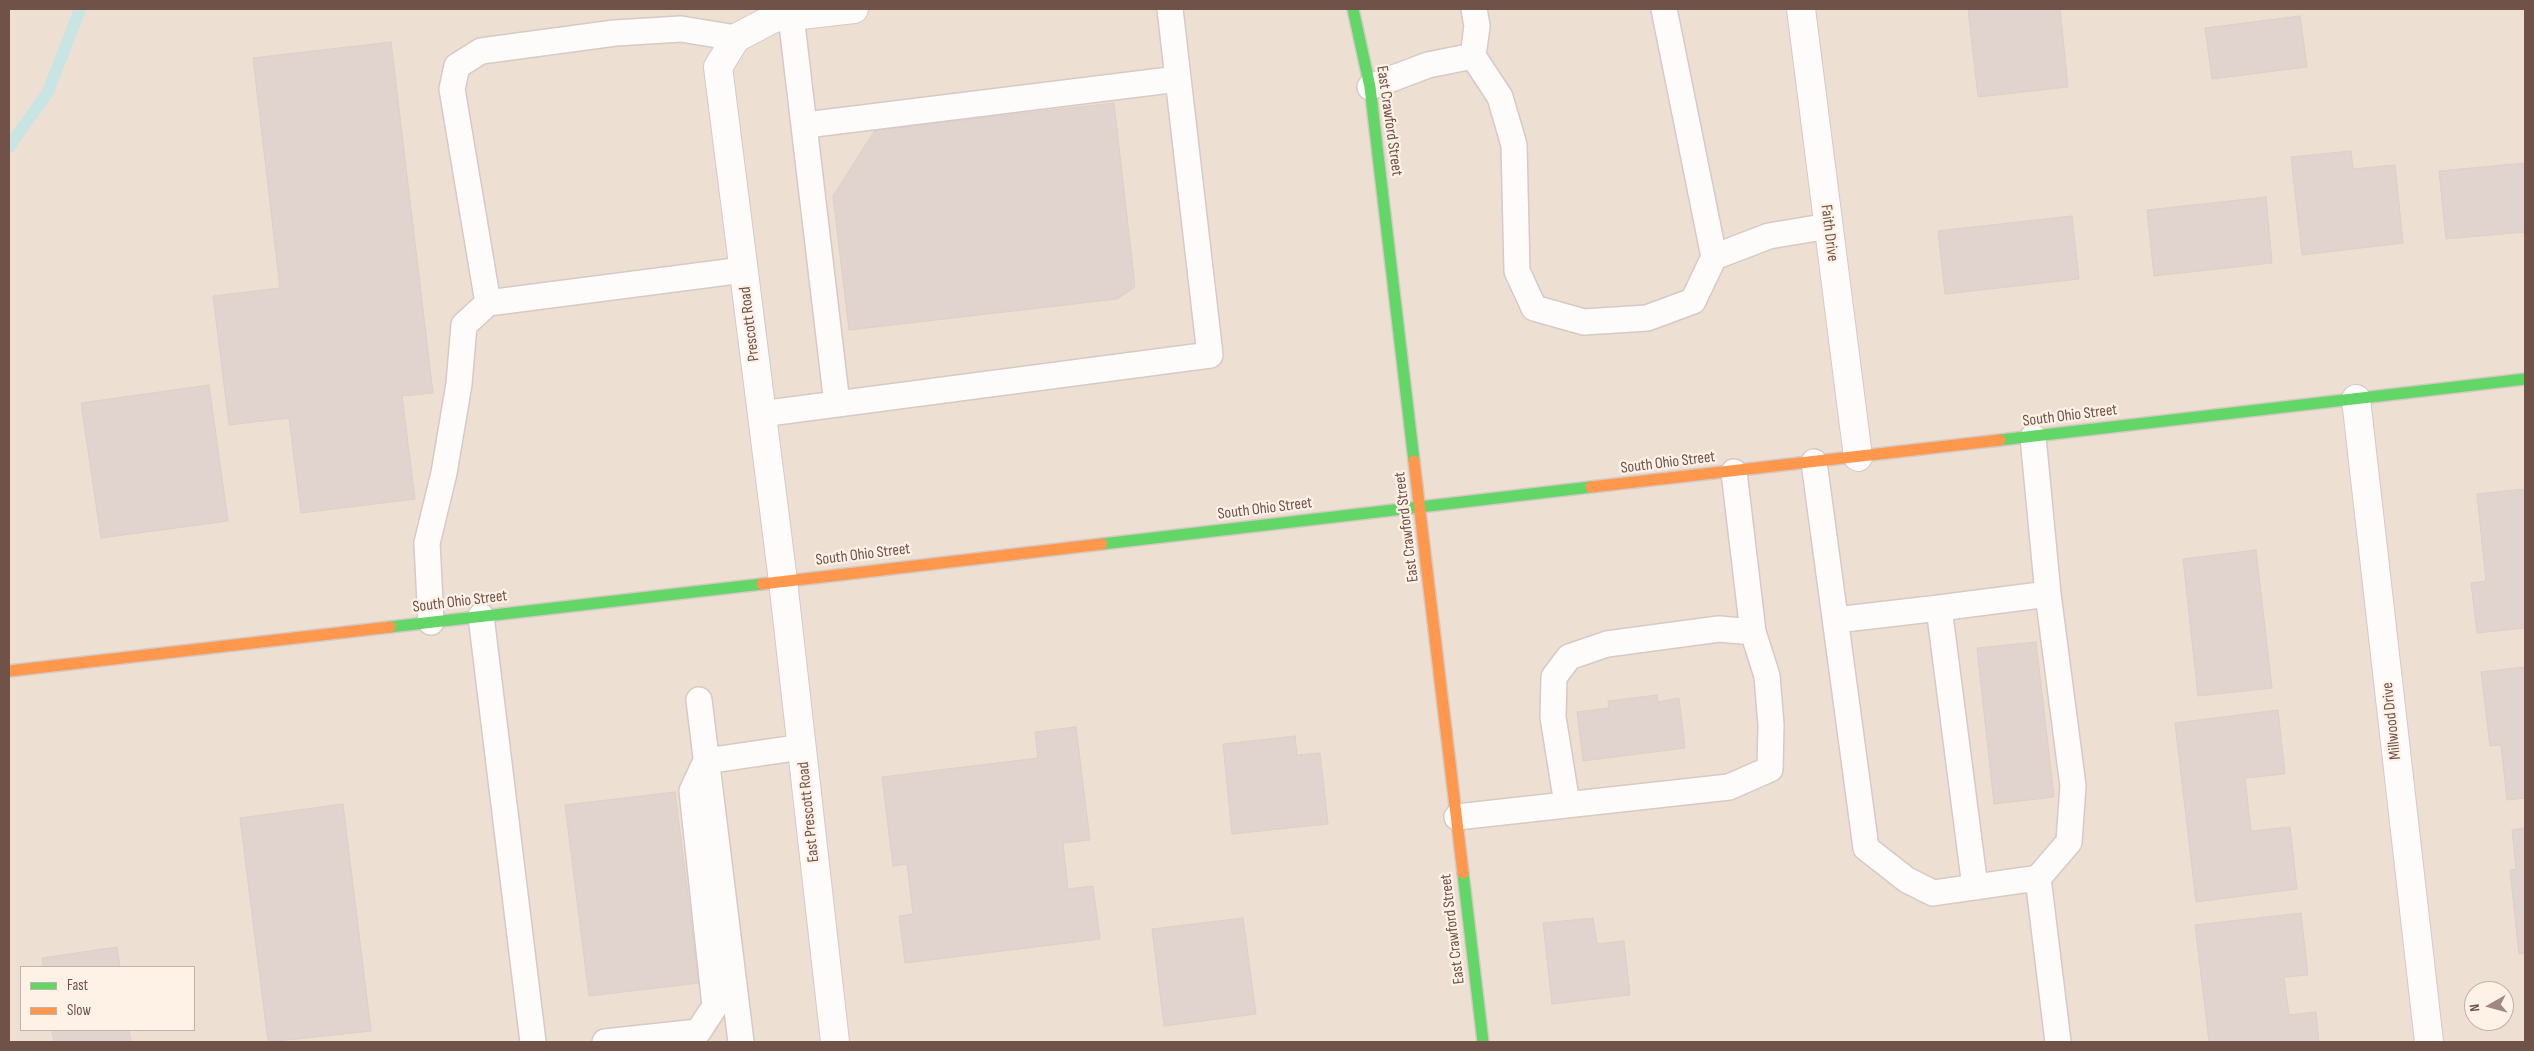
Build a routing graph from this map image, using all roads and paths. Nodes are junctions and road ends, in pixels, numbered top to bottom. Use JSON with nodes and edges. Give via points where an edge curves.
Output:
{"nodes":[{"id":1,"x":854,"y":9,"type":"edge"},
{"id":2,"x":1170,"y":9,"type":"edge"},
{"id":3,"x":1354,"y":9,"type":"edge"},
{"id":4,"x":1474,"y":9,"type":"edge"},
{"id":5,"x":1664,"y":9,"type":"edge"},
{"id":6,"x":1801,"y":9,"type":"edge"},
{"id":7,"x":791,"y":16,"type":"junction"},
{"id":8,"x":736,"y":38,"type":"junction"},
{"id":9,"x":1473,"y":56,"type":"junction"},
{"id":10,"x":1178,"y":79,"type":"junction"},
{"id":11,"x":1370,"y":87,"type":"junction"},
{"id":12,"x":806,"y":125,"type":"junction"},
{"id":13,"x":1829,"y":226,"type":"junction"},
{"id":14,"x":1714,"y":257,"type":"junction"},
{"id":15,"x":743,"y":270,"type":"junction"},
{"id":16,"x":488,"y":303,"type":"junction"},
{"id":17,"x":2525,"y":379,"type":"edge"},
{"id":18,"x":2356,"y":399,"type":"junction"},
{"id":19,"x":837,"y":404,"type":"junction"},
{"id":20,"x":761,"y":414,"type":"junction"},
{"id":21,"x":2033,"y":437,"type":"junction"},
{"id":22,"x":1858,"y":457,"type":"junction"},
{"id":23,"x":1814,"y":462,"type":"junction"},
{"id":24,"x":1734,"y":472,"type":"junction"},
{"id":25,"x":1421,"y":508,"type":"junction"},
{"id":26,"x":783,"y":581,"type":"junction"},
{"id":27,"x":2048,"y":594,"type":"junction"},
{"id":28,"x":1939,"y":608,"type":"junction"},
{"id":29,"x":481,"y":616,"type":"junction"},
{"id":30,"x":1836,"y":620,"type":"junction"},
{"id":31,"x":431,"y":622,"type":"junction"},
{"id":32,"x":1753,"y":632,"type":"junction"},
{"id":33,"x":9,"y":671,"type":"edge"},
{"id":34,"x":699,"y":700,"type":"dead end"},
{"id":35,"x":802,"y":747,"type":"junction"},
{"id":36,"x":706,"y":761,"type":"junction"},
{"id":37,"x":1567,"y":804,"type":"junction"},
{"id":38,"x":1457,"y":817,"type":"junction"},
{"id":39,"x":2038,"y":878,"type":"junction"},
{"id":40,"x":1975,"y":887,"type":"junction"},
{"id":41,"x":533,"y":1042,"type":"edge"},
{"id":42,"x":605,"y":1042,"type":"edge"},
{"id":43,"x":741,"y":1042,"type":"edge"},
{"id":44,"x":835,"y":1042,"type":"edge"},
{"id":45,"x":1483,"y":1042,"type":"edge"},
{"id":46,"x":2058,"y":1042,"type":"edge"},
{"id":47,"x":2429,"y":1042,"type":"edge"}],
"edges":[{"from":1,"to":7,"type":"street"},
{"from":2,"to":10,"type":"lane"},
{"from":3,"to":11,"type":"main road","name":"East Crawford Street"},
{"from":4,"to":9,"type":"lane","via":[[1477,26]]},
{"from":5,"to":14,"type":"lane"},
{"from":6,"to":13,"type":"street","name":"Faith Drive"},
{"from":7,"to":8,"type":"street","via":[[774,18]]},
{"from":7,"to":12,"type":"lane"},
{"from":8,"to":15,"type":"street","name":"Prescott Road","via":[[718,67]]},
{"from":8,"to":16,"type":"lane","via":[[681,29],[615,33],[480,51],[457,66],[452,89]]},
{"from":9,"to":11,"type":"lane","via":[[1428,65]]},
{"from":9,"to":14,"type":"lane","via":[[1500,97],[1514,145],[1517,271],[1534,308],[1584,322],[1647,318],[1694,300]]},
{"from":10,"to":12,"type":"lane"},
{"from":10,"to":19,"type":"lane","via":[[1210,355]]},
{"from":11,"to":25,"type":"main road","name":"East Crawford Street"},
{"from":12,"to":19,"type":"lane"},
{"from":13,"to":14,"type":"lane","via":[[1769,236]]},
{"from":13,"to":22,"type":"street","name":"Faith Drive"},
{"from":15,"to":16,"type":"lane"},
{"from":15,"to":20,"type":"street","name":"Prescott Road"},
{"from":16,"to":31,"type":"lane","via":[[464,325],[458,393],[427,544]]},
{"from":17,"to":18,"type":"main road","name":"South Ohio Street"},
{"from":18,"to":21,"type":"main road","name":"South Ohio Street"},
{"from":18,"to":47,"type":"street","name":"Millwood Drive"},
{"from":19,"to":20,"type":"lane"},
{"from":20,"to":26,"type":"street","name":"Prescott Road"},
{"from":21,"to":22,"type":"main road","name":"South Ohio Street"},
{"from":21,"to":27,"type":"lane"},
{"from":22,"to":23,"type":"main road","name":"South Ohio Street"},
{"from":23,"to":24,"type":"main road","name":"South Ohio Street"},
{"from":23,"to":30,"type":"lane"},
{"from":24,"to":25,"type":"main road","name":"South Ohio Street"},
{"from":24,"to":32,"type":"lane"},
{"from":25,"to":26,"type":"main road","name":"South Ohio Street"},
{"from":25,"to":38,"type":"main road","name":"East Crawford Street"},
{"from":26,"to":29,"type":"main road","name":"South Ohio Street"},
{"from":26,"to":35,"type":"street","name":"East Prescott Road"},
{"from":27,"to":28,"type":"lane"},
{"from":27,"to":39,"type":"lane","via":[[2073,786],[2069,842]]},
{"from":28,"to":30,"type":"lane"},
{"from":28,"to":40,"type":"lane"},
{"from":29,"to":31,"type":"main road","name":"South Ohio Street"},
{"from":29,"to":41,"type":"lane"},
{"from":30,"to":40,"type":"lane","via":[[1866,848],[1907,880],[1933,894]]},
{"from":31,"to":33,"type":"main road","name":"South Ohio Street"},
{"from":32,"to":37,"type":"lane","via":[[1709,630],[1607,644],[1569,657],[1554,677],[1553,717]]},
{"from":32,"to":37,"type":"lane","via":[[1767,676],[1770,769],[1729,787]]},
{"from":34,"to":36,"type":"lane"},
{"from":35,"to":36,"type":"lane"},
{"from":35,"to":44,"type":"street","name":"East Prescott Road"},
{"from":36,"to":42,"type":"lane","via":[[692,791],[715,1006],[698,1032]]},
{"from":36,"to":43,"type":"lane"},
{"from":37,"to":38,"type":"lane"},
{"from":38,"to":45,"type":"main road","name":"East Crawford Street"},
{"from":39,"to":40,"type":"lane"},
{"from":39,"to":46,"type":"lane"}]}
